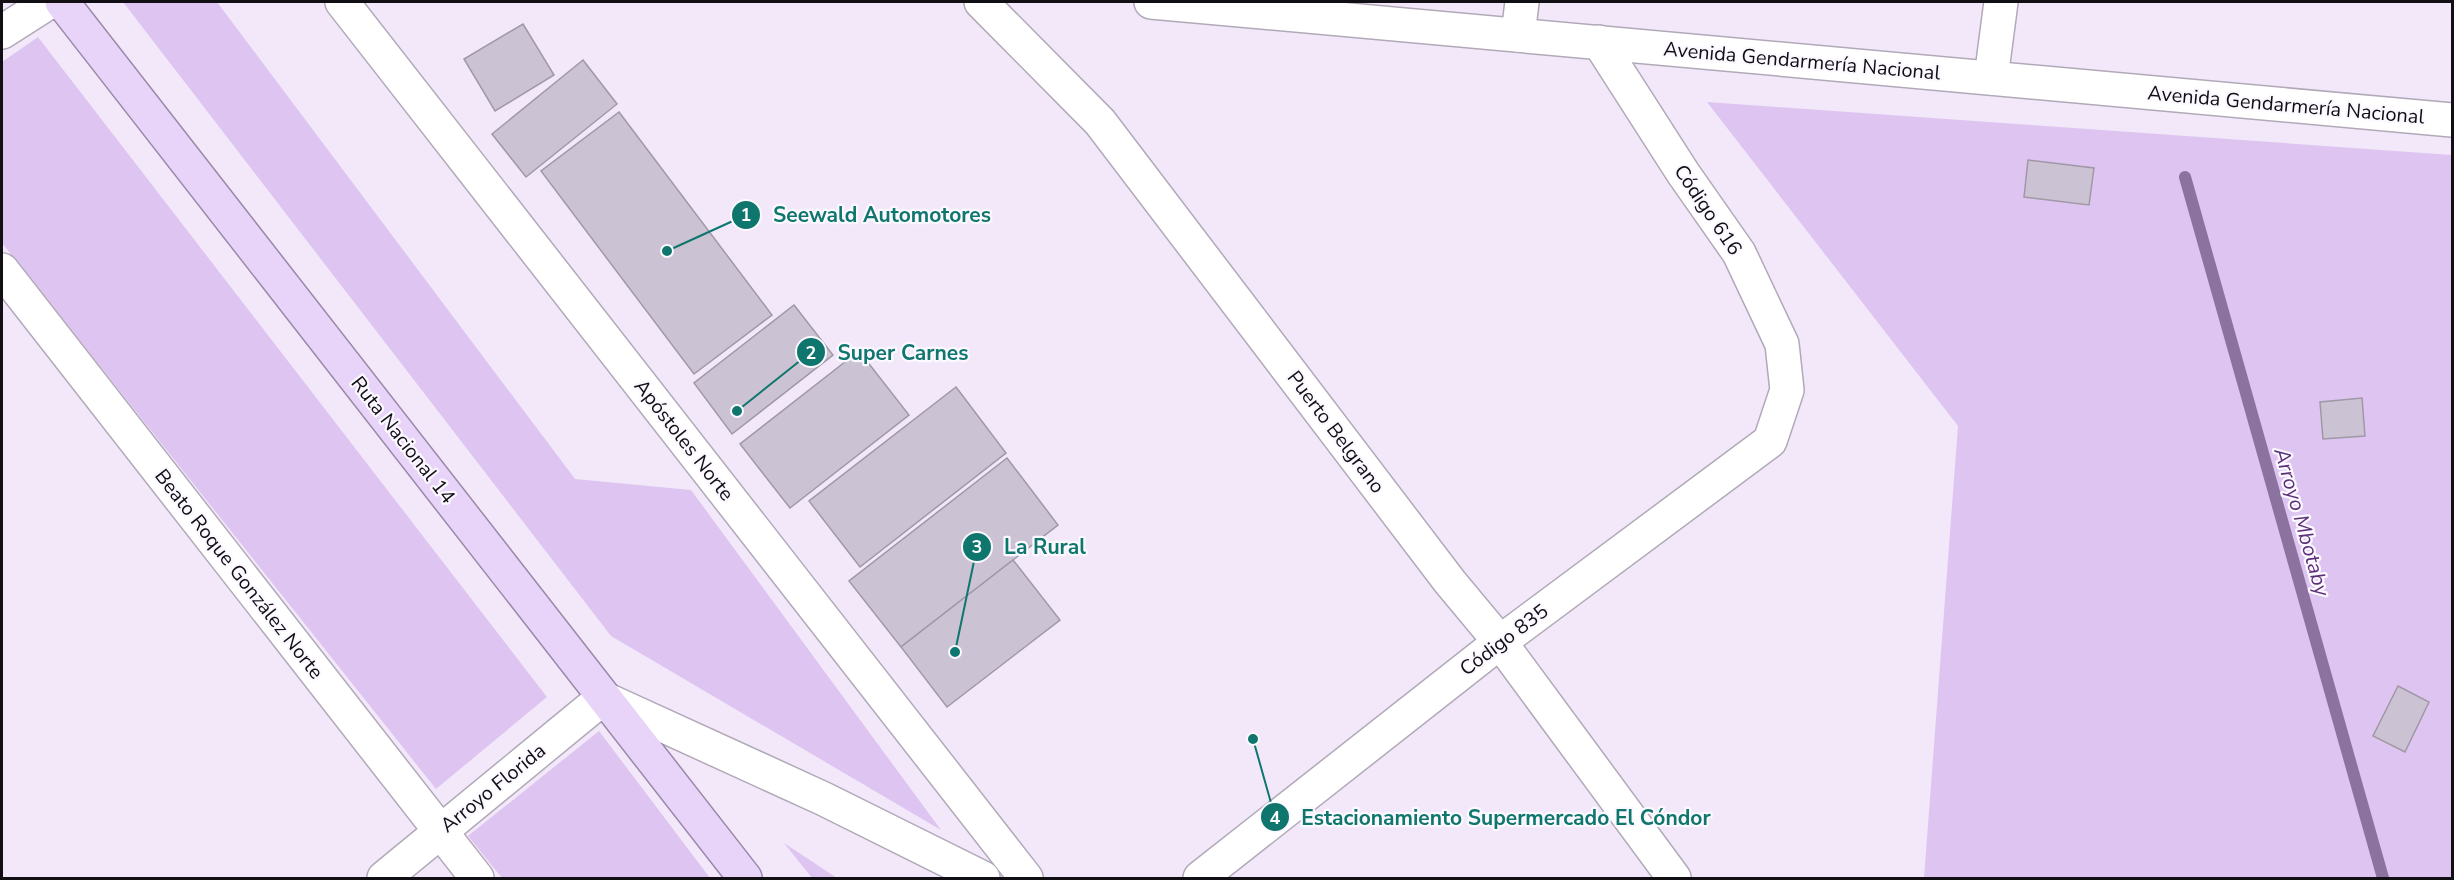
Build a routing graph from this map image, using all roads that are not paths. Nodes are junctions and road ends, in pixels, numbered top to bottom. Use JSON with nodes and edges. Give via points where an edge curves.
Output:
{"nodes":[{"id":1,"x":49,"y":2,"type":"edge"},
{"id":2,"x":62,"y":2,"type":"edge"},
{"id":3,"x":342,"y":2,"type":"edge"},
{"id":4,"x":981,"y":2,"type":"edge"},
{"id":5,"x":1150,"y":2,"type":"edge"},
{"id":6,"x":1522,"y":2,"type":"edge"},
{"id":7,"x":2001,"y":2,"type":"edge"},
{"id":8,"x":2,"y":32,"type":"edge"},
{"id":9,"x":1518,"y":35,"type":"junction"},
{"id":10,"x":1599,"y":42,"type":"junction"},
{"id":11,"x":1991,"y":78,"type":"junction"},
{"id":12,"x":2452,"y":120,"type":"edge"},
{"id":13,"x":2,"y":270,"type":"edge"},
{"id":14,"x":1787,"y":390,"type":"joint"},
{"id":15,"x":1500,"y":642,"type":"junction"},
{"id":16,"x":603,"y":698,"type":"junction"},
{"id":17,"x":439,"y":832,"type":"junction"},
{"id":18,"x":384,"y":879,"type":"edge"},
{"id":19,"x":477,"y":879,"type":"edge"},
{"id":20,"x":745,"y":879,"type":"edge"},
{"id":21,"x":983,"y":879,"type":"edge"},
{"id":22,"x":1026,"y":879,"type":"edge"},
{"id":23,"x":1200,"y":879,"type":"edge"},
{"id":24,"x":1674,"y":879,"type":"edge"}],
"edges":[{"from":1,"to":8,"type":"street"},
{"from":2,"to":16,"type":"highway","name":"Ruta Nacional 14"},
{"from":3,"to":22,"type":"street","name":"Apóstoles Norte"},
{"from":4,"to":15,"type":"street","name":"Puerto Belgrano","via":[[1100,122],[1450,582]]},
{"from":5,"to":9,"type":"street","name":"Avenida Gendarmería Nacional"},
{"from":6,"to":9,"type":"street"},
{"from":7,"to":11,"type":"street"},
{"from":9,"to":10,"type":"street","name":"Avenida Gendarmería Nacional"},
{"from":10,"to":11,"type":"street","name":"Avenida Gendarmería Nacional"},
{"from":10,"to":14,"type":"street","name":"Código 616","via":[[1739,253],[1782,344]]},
{"from":11,"to":12,"type":"street","name":"Avenida Gendarmería Nacional"},
{"from":13,"to":17,"type":"street","name":"Beato Roque González Norte"},
{"from":14,"to":15,"type":"street","name":"Código 835","via":[[1770,441]]},
{"from":15,"to":23,"type":"street","name":"Código 835"},
{"from":15,"to":24,"type":"street","name":"Puerto Belgrano"},
{"from":16,"to":17,"type":"street","name":"Arroyo Florida"},
{"from":16,"to":20,"type":"highway","name":"Ruta Nacional 14"},
{"from":16,"to":21,"type":"street","via":[[824,799]]},
{"from":17,"to":18,"type":"street","name":"Arroyo Florida"},
{"from":17,"to":19,"type":"street","name":"Beato Roque González Norte"}]}
